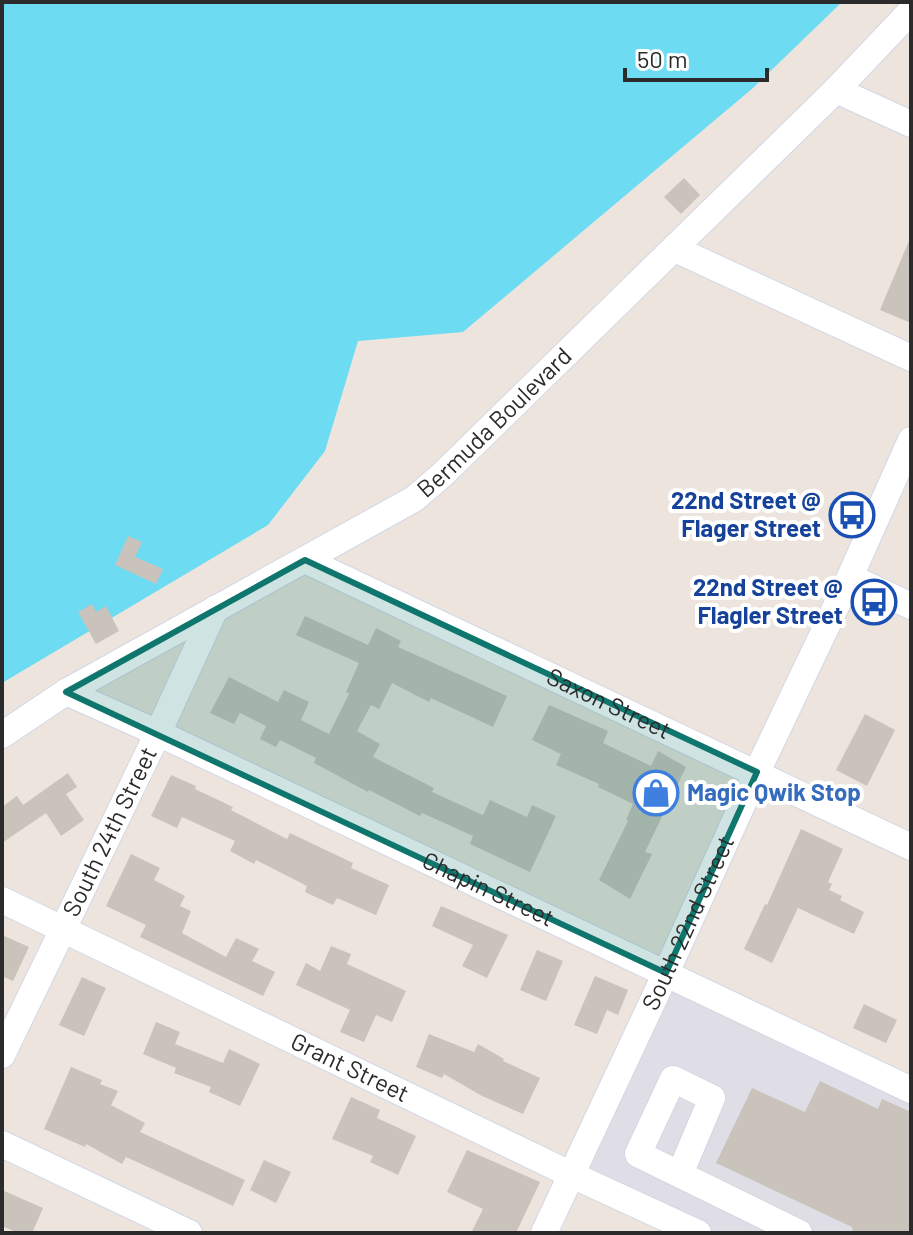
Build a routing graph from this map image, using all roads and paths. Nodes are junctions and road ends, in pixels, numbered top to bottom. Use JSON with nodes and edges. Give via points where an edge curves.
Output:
{"nodes":[{"id":1,"x":911,"y":11,"type":"edge"},
{"id":2,"x":836,"y":90,"type":"junction"},
{"id":3,"x":911,"y":124,"type":"edge"},
{"id":4,"x":675,"y":249,"type":"junction"},
{"id":5,"x":911,"y":358,"type":"edge"},
{"id":6,"x":911,"y":440,"type":"edge"},
{"id":7,"x":305,"y":560,"type":"junction"},
{"id":8,"x":850,"y":577,"type":"junction"},
{"id":9,"x":911,"y":606,"type":"edge"},
{"id":10,"x":215,"y":609,"type":"junction"},
{"id":11,"x":66,"y":692,"type":"junction"},
{"id":12,"x":158,"y":733,"type":"junction"},
{"id":13,"x":2,"y":735,"type":"edge"},
{"id":14,"x":757,"y":772,"type":"junction"},
{"id":15,"x":911,"y":847,"type":"edge"},
{"id":16,"x":2,"y":900,"type":"edge"},
{"id":17,"x":62,"y":929,"type":"junction"},
{"id":18,"x":666,"y":973,"type":"junction"},
{"id":19,"x":2,"y":1055,"type":"edge"},
{"id":20,"x":911,"y":1090,"type":"edge"},
{"id":21,"x":2,"y":1144,"type":"edge"},
{"id":22,"x":680,"y":1174,"type":"dead end"},
{"id":23,"x":572,"y":1175,"type":"junction"},
{"id":24,"x":189,"y":1233,"type":"edge"},
{"id":25,"x":544,"y":1233,"type":"edge"},
{"id":26,"x":698,"y":1233,"type":"edge"},
{"id":27,"x":799,"y":1233,"type":"edge"}],
"edges":[{"from":1,"to":2,"type":"street","name":"Bermuda Boulevard"},
{"from":2,"to":3,"type":"street"},
{"from":2,"to":4,"type":"street","name":"Bermuda Boulevard"},
{"from":4,"to":5,"type":"street"},
{"from":4,"to":7,"type":"street","name":"Bermuda Boulevard","via":[[424,491]]},
{"from":6,"to":8,"type":"street","name":"South 22nd Street"},
{"from":7,"to":10,"type":"street","name":"Bermuda Boulevard"},
{"from":7,"to":14,"type":"street","name":"Saxon Street"},
{"from":8,"to":9,"type":"street"},
{"from":8,"to":14,"type":"street","name":"South 22nd Street"},
{"from":10,"to":11,"type":"street","name":"Bermuda Boulevard"},
{"from":10,"to":12,"type":"street","name":"South 24th Street"},
{"from":11,"to":12,"type":"street","name":"Chapin Street"},
{"from":11,"to":13,"type":"street","name":"Bermuda Boulevard"},
{"from":12,"to":17,"type":"street","name":"South 24th Street"},
{"from":12,"to":18,"type":"street","name":"Chapin Street"},
{"from":14,"to":15,"type":"street","name":"Saxon Street"},
{"from":14,"to":18,"type":"street","name":"South 22nd Street"},
{"from":16,"to":17,"type":"street","name":"Grant Street"},
{"from":17,"to":19,"type":"street","name":"South 24th Street"},
{"from":17,"to":23,"type":"street","name":"Grant Street"},
{"from":18,"to":20,"type":"street","name":"Chapin Street"},
{"from":18,"to":23,"type":"street","name":"South 22nd Street"},
{"from":21,"to":24,"type":"street"},
{"from":22,"to":27,"type":"street"},
{"from":23,"to":25,"type":"street","name":"South 22nd Street"},
{"from":23,"to":26,"type":"street","name":"Grant Street"}]}
